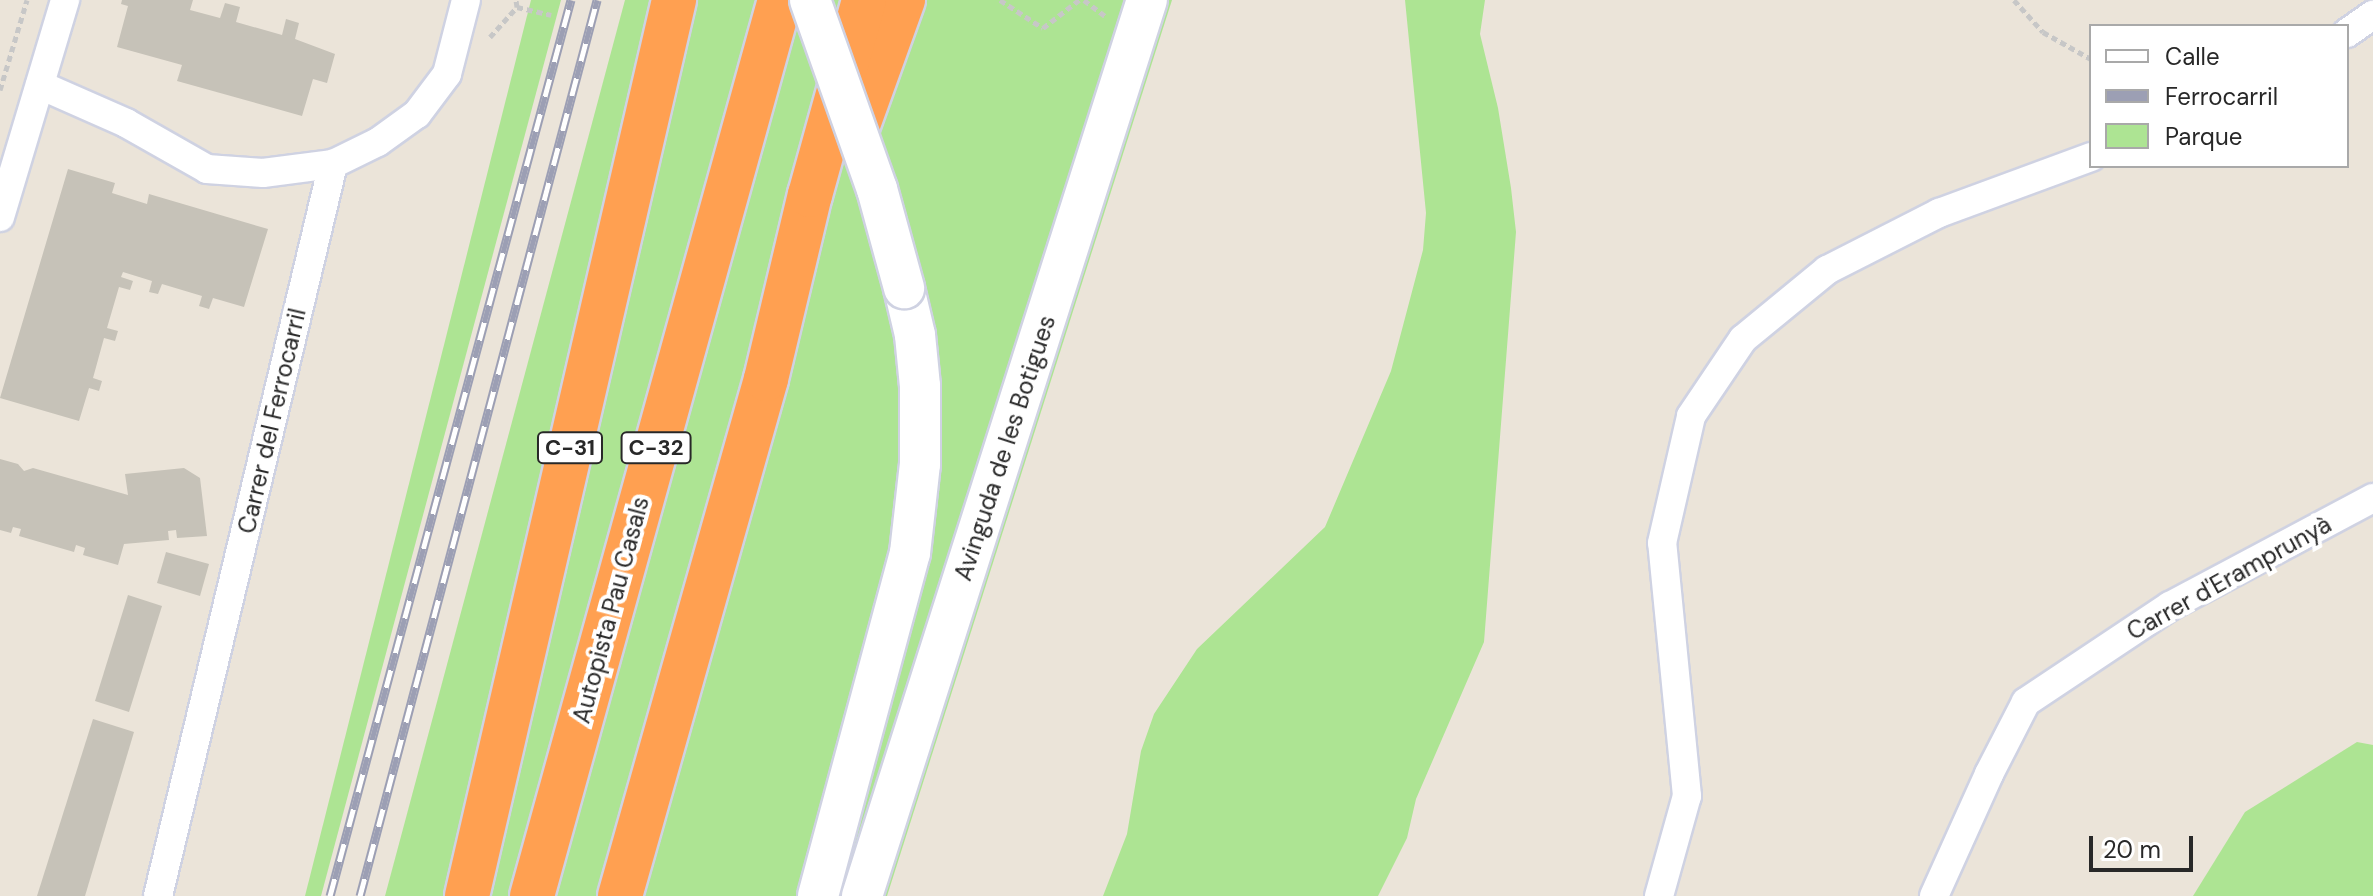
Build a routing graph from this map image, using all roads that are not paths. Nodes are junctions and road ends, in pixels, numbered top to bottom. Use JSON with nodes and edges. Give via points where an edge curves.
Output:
{"nodes":[{"id":1,"x":65,"y":0,"type":"edge"},
{"id":2,"x":466,"y":0,"type":"edge"},
{"id":3,"x":674,"y":0,"type":"edge"},
{"id":4,"x":780,"y":0,"type":"edge"},
{"id":5,"x":810,"y":0,"type":"edge"},
{"id":6,"x":864,"y":0,"type":"edge"},
{"id":7,"x":903,"y":0,"type":"edge"},
{"id":8,"x":1147,"y":0,"type":"edge"},
{"id":9,"x":2373,"y":15,"type":"edge"},
{"id":10,"x":2349,"y":32,"type":"edge"},
{"id":11,"x":40,"y":85,"type":"junction"},
{"id":12,"x":2089,"y":158,"type":"edge"},
{"id":13,"x":333,"y":164,"type":"junction"},
{"id":14,"x":0,"y":217,"type":"edge"},
{"id":15,"x":766,"y":379,"type":"junction"},
{"id":16,"x":2373,"y":498,"type":"edge"},
{"id":17,"x":158,"y":896,"type":"edge"},
{"id":18,"x":467,"y":896,"type":"edge"},
{"id":19,"x":532,"y":896,"type":"edge"},
{"id":20,"x":620,"y":896,"type":"edge"},
{"id":21,"x":818,"y":896,"type":"edge"},
{"id":22,"x":862,"y":896,"type":"edge"},
{"id":23,"x":1659,"y":896,"type":"edge"},
{"id":24,"x":1934,"y":896,"type":"edge"}],
"edges":[{"from":1,"to":11,"type":"street"},
{"from":2,"to":13,"type":"street","via":[[447,74],[417,114],[378,142]]},
{"from":3,"to":18,"type":"highway","number":"C-31"},
{"from":4,"to":19,"type":"highway","name":"Autopista Pau Casals","number":"C-32"},
{"from":5,"to":21,"type":"street","bridge":true,"via":[[877,189],[915,335],[920,386],[920,464],[910,553]]},
{"from":6,"to":15,"type":"highway"},
{"from":7,"to":15,"type":"highway"},
{"from":8,"to":22,"type":"street","name":"Avinguda de les Botigues"},
{"from":9,"to":10,"type":"street"},
{"from":11,"to":13,"type":"street","via":[[126,123],[207,169],[263,173]]},
{"from":11,"to":14,"type":"street"},
{"from":12,"to":23,"type":"street","via":[[1939,213],[1827,270],[1743,339],[1691,416],[1662,543],[1687,796]]},
{"from":13,"to":17,"type":"street","name":"Carrer del Ferrocarril"},
{"from":15,"to":20,"type":"highway"},
{"from":16,"to":24,"type":"street","name":"Carrer d'Eramprunyà","via":[[2170,606],[2026,702]]}]}
